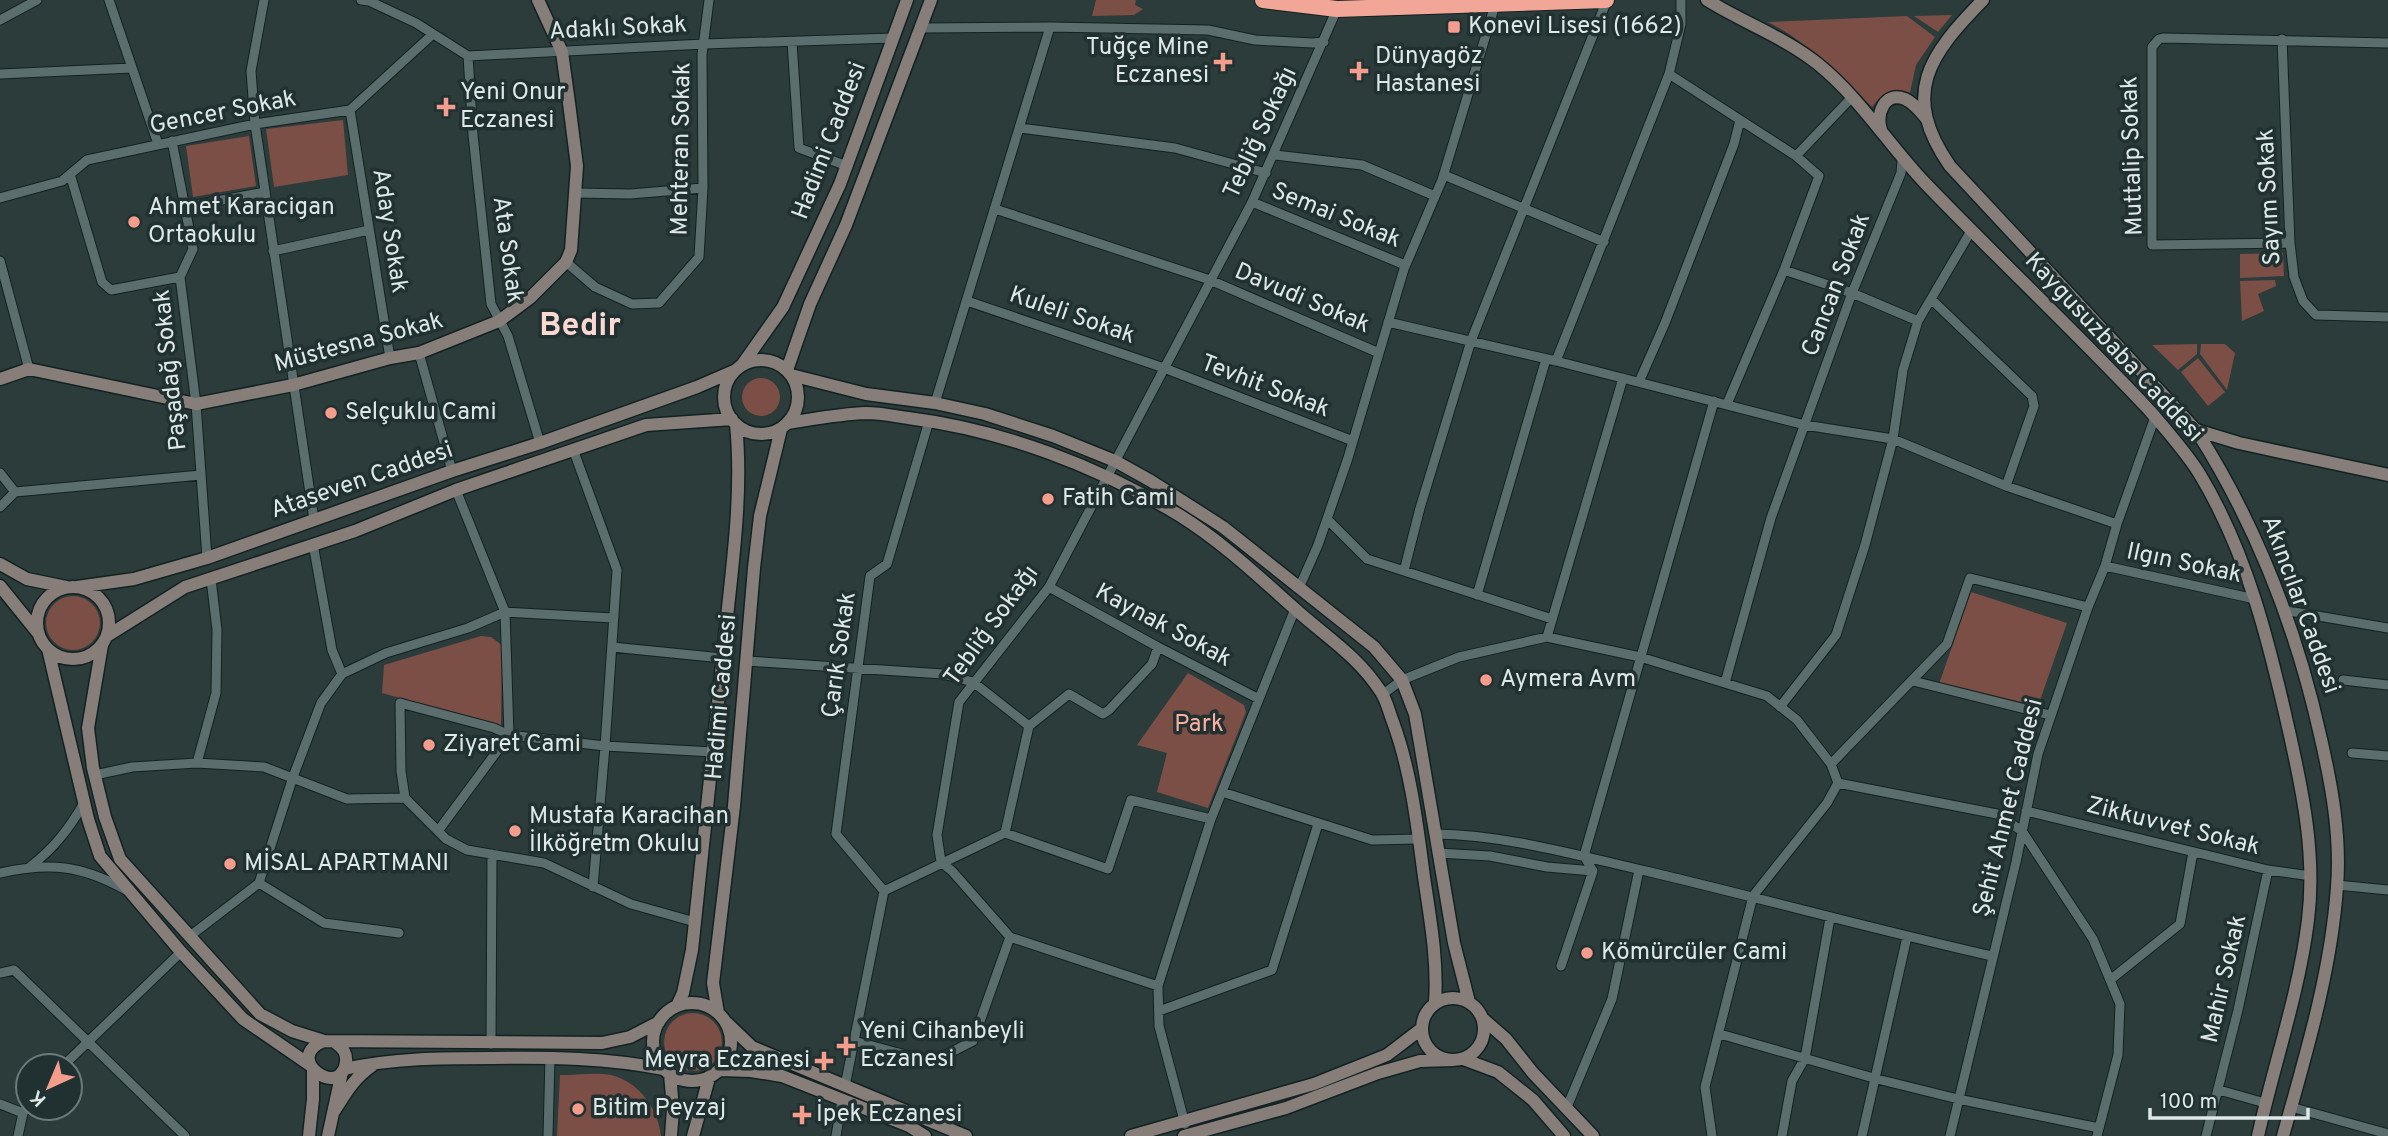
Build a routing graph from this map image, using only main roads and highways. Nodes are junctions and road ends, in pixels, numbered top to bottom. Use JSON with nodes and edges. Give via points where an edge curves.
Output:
{"nodes":[{"id":1,"x":538,"y":0,"type":"edge"},
{"id":2,"x":908,"y":0,"type":"edge"},
{"id":3,"x":931,"y":0,"type":"edge"},
{"id":4,"x":1263,"y":0,"type":"edge"},
{"id":5,"x":1607,"y":0,"type":"edge"},
{"id":6,"x":1707,"y":0,"type":"edge"},
{"id":7,"x":1983,"y":0,"type":"edge"},
{"id":8,"x":1926,"y":119,"type":"junction"},
{"id":9,"x":1882,"y":135,"type":"junction"},
{"id":10,"x":738,"y":368,"type":"junction"},
{"id":11,"x":789,"y":373,"type":"junction"},
{"id":12,"x":0,"y":379,"type":"edge"},
{"id":13,"x":734,"y":421,"type":"junction"},
{"id":14,"x":784,"y":426,"type":"junction"},
{"id":15,"x":2196,"y":430,"type":"junction"},
{"id":16,"x":2388,"y":475,"type":"edge"},
{"id":17,"x":0,"y":565,"type":"edge"},
{"id":18,"x":0,"y":586,"type":"edge"},
{"id":19,"x":72,"y":587,"type":"junction"},
{"id":20,"x":39,"y":633,"type":"junction"},
{"id":21,"x":104,"y":640,"type":"junction"},
{"id":22,"x":48,"y":649,"type":"junction"},
{"id":23,"x":1469,"y":1002,"type":"junction"},
{"id":24,"x":1435,"y":1003,"type":"junction"},
{"id":25,"x":677,"y":1006,"type":"junction"},
{"id":26,"x":718,"y":1013,"type":"junction"},
{"id":27,"x":1482,"y":1018,"type":"junction"},
{"id":28,"x":659,"y":1022,"type":"junction"},
{"id":29,"x":727,"y":1023,"type":"junction"},
{"id":30,"x":1421,"y":1029,"type":"junction"},
{"id":31,"x":330,"y":1042,"type":"junction"},
{"id":32,"x":1458,"y":1060,"type":"junction"},
{"id":33,"x":379,"y":1061,"type":"junction"},
{"id":34,"x":312,"y":1068,"type":"junction"},
{"id":35,"x":343,"y":1070,"type":"junction"},
{"id":36,"x":667,"y":1071,"type":"junction"},
{"id":37,"x":714,"y":1074,"type":"junction"},
{"id":38,"x":335,"y":1110,"type":"junction"},
{"id":39,"x":1186,"y":1132,"type":"edge"},
{"id":40,"x":309,"y":1136,"type":"edge"},
{"id":41,"x":328,"y":1136,"type":"edge"},
{"id":42,"x":671,"y":1136,"type":"edge"},
{"id":43,"x":693,"y":1136,"type":"edge"},
{"id":44,"x":925,"y":1136,"type":"edge"},
{"id":45,"x":965,"y":1136,"type":"edge"},
{"id":46,"x":1131,"y":1136,"type":"edge"},
{"id":47,"x":1563,"y":1136,"type":"edge"},
{"id":48,"x":1593,"y":1136,"type":"edge"},
{"id":49,"x":2258,"y":1136,"type":"edge"},
{"id":50,"x":2283,"y":1136,"type":"edge"}],
"edges":[{"from":1,"to":12,"type":"main road","name":"Müstesna Sokak","via":[[562,52],[577,166],[571,250],[566,262],[530,298],[499,321],[419,353],[196,404],[29,369]]},
{"from":2,"to":10,"type":"main road","name":"Hadimi Caddesi","via":[[846,166],[783,307]]},
{"from":3,"to":11,"type":"main road","name":"Hadimi Caddesi","via":[[846,225],[810,304]]},
{"from":4,"to":5,"type":"highway","via":[[1337,9]]},
{"from":6,"to":9,"type":"main road","name":"Kaygusuzbaba Caddesi","via":[[1791,44],[1820,66],[1853,96]]},
{"from":7,"to":8,"type":"main road","name":"Kaygusuzbaba Caddesi","via":[[1948,37],[1932,63],[1923,108]]},
{"from":8,"to":9,"type":"main road","via":[[1903,98],[1891,99],[1880,107]]},
{"from":8,"to":15,"type":"main road","name":"Kaygusuzbaba Caddesi","via":[[1950,166]]},
{"from":9,"to":49,"type":"main road","name":"Kaygusuzbaba Caddesi","via":[[2179,444],[2227,527],[2255,599],[2295,756],[2310,842],[2311,876],[2301,964]]},
{"from":10,"to":11,"type":"main road","via":[[764,360]]},
{"from":10,"to":13,"type":"main road","via":[[725,390],[727,410]]},
{"from":10,"to":19,"type":"main road","name":"Ataseven Caddesi","via":[[697,387],[207,558],[134,579]]},
{"from":11,"to":14,"type":"main road","via":[[797,407]]},
{"from":11,"to":23,"type":"main road","via":[[866,394],[985,414],[1115,461],[1223,527],[1374,647],[1402,680],[1415,714],[1454,943]]},
{"from":13,"to":14,"type":"main road","via":[[757,434]]},
{"from":13,"to":21,"type":"main road","via":[[646,425],[456,489],[355,531],[185,587]]},
{"from":13,"to":25,"type":"main road","name":"Hadimi Caddesi","via":[[739,494],[695,922],[684,993]]},
{"from":14,"to":24,"type":"main road","via":[[869,413],[980,431],[1044,451],[1107,477],[1181,516],[1351,654],[1382,694],[1403,750],[1437,979]]},
{"from":14,"to":26,"type":"main road","name":"Hadimi Caddesi","via":[[760,516],[713,983]]},
{"from":15,"to":16,"type":"main road"},
{"from":15,"to":50,"type":"main road","name":"Akıncılar Caddesi","via":[[2248,519],[2301,655],[2333,801],[2337,885],[2325,975]]},
{"from":17,"to":19,"type":"main road","name":"Ataseven Caddesi","via":[[27,579]]},
{"from":18,"to":20,"type":"main road"},
{"from":19,"to":20,"type":"main road","via":[[49,596],[42,604]]},
{"from":19,"to":21,"type":"main road","via":[[97,596],[104,604],[108,614]]},
{"from":20,"to":22,"type":"main road"},
{"from":21,"to":22,"type":"main road","via":[[82,658],[58,656]]},
{"from":21,"to":31,"type":"main road","via":[[89,728],[95,775],[120,859],[260,1014],[292,1031]]},
{"from":22,"to":34,"type":"main road","via":[[100,856],[243,1019]]},
{"from":23,"to":24,"type":"main road","via":[[1452,997]]},
{"from":23,"to":27,"type":"main road"},
{"from":24,"to":30,"type":"main road","via":[[1427,1010]]},
{"from":25,"to":26,"type":"main road","via":[[698,1004]]},
{"from":25,"to":28,"type":"main road"},
{"from":26,"to":29,"type":"main road"},
{"from":27,"to":32,"type":"main road","via":[[1483,1038],[1472,1054]]},
{"from":27,"to":48,"type":"main road"},
{"from":28,"to":31,"type":"main road","via":[[630,1037],[602,1043]]},
{"from":28,"to":36,"type":"main road","via":[[654,1046]]},
{"from":29,"to":37,"type":"main road","via":[[731,1048]]},
{"from":29,"to":45,"type":"main road","via":[[752,1046]]},
{"from":30,"to":32,"type":"main road","via":[[1434,1055]]},
{"from":30,"to":39,"type":"main road","via":[[1387,1055]]},
{"from":31,"to":34,"type":"main road","via":[[314,1048]]},
{"from":31,"to":35,"type":"main road","via":[[341,1046],[346,1058]]},
{"from":32,"to":39,"type":"main road","via":[[1420,1061],[1286,1108]]},
{"from":32,"to":47,"type":"main road","via":[[1498,1072],[1533,1100]]},
{"from":33,"to":35,"type":"main road"},
{"from":33,"to":36,"type":"main road","via":[[550,1057],[605,1059]]},
{"from":33,"to":38,"type":"main road","via":[[361,1073]]},
{"from":34,"to":35,"type":"main road","via":[[329,1078]]},
{"from":34,"to":40,"type":"main road"},
{"from":35,"to":38,"type":"main road"},
{"from":36,"to":37,"type":"main road","via":[[695,1081]]},
{"from":36,"to":42,"type":"main road","via":[[673,1109]]},
{"from":37,"to":43,"type":"main road"},
{"from":37,"to":44,"type":"main road","via":[[751,1071],[782,1076]]},
{"from":38,"to":41,"type":"main road"},
{"from":39,"to":46,"type":"main road"}]}
